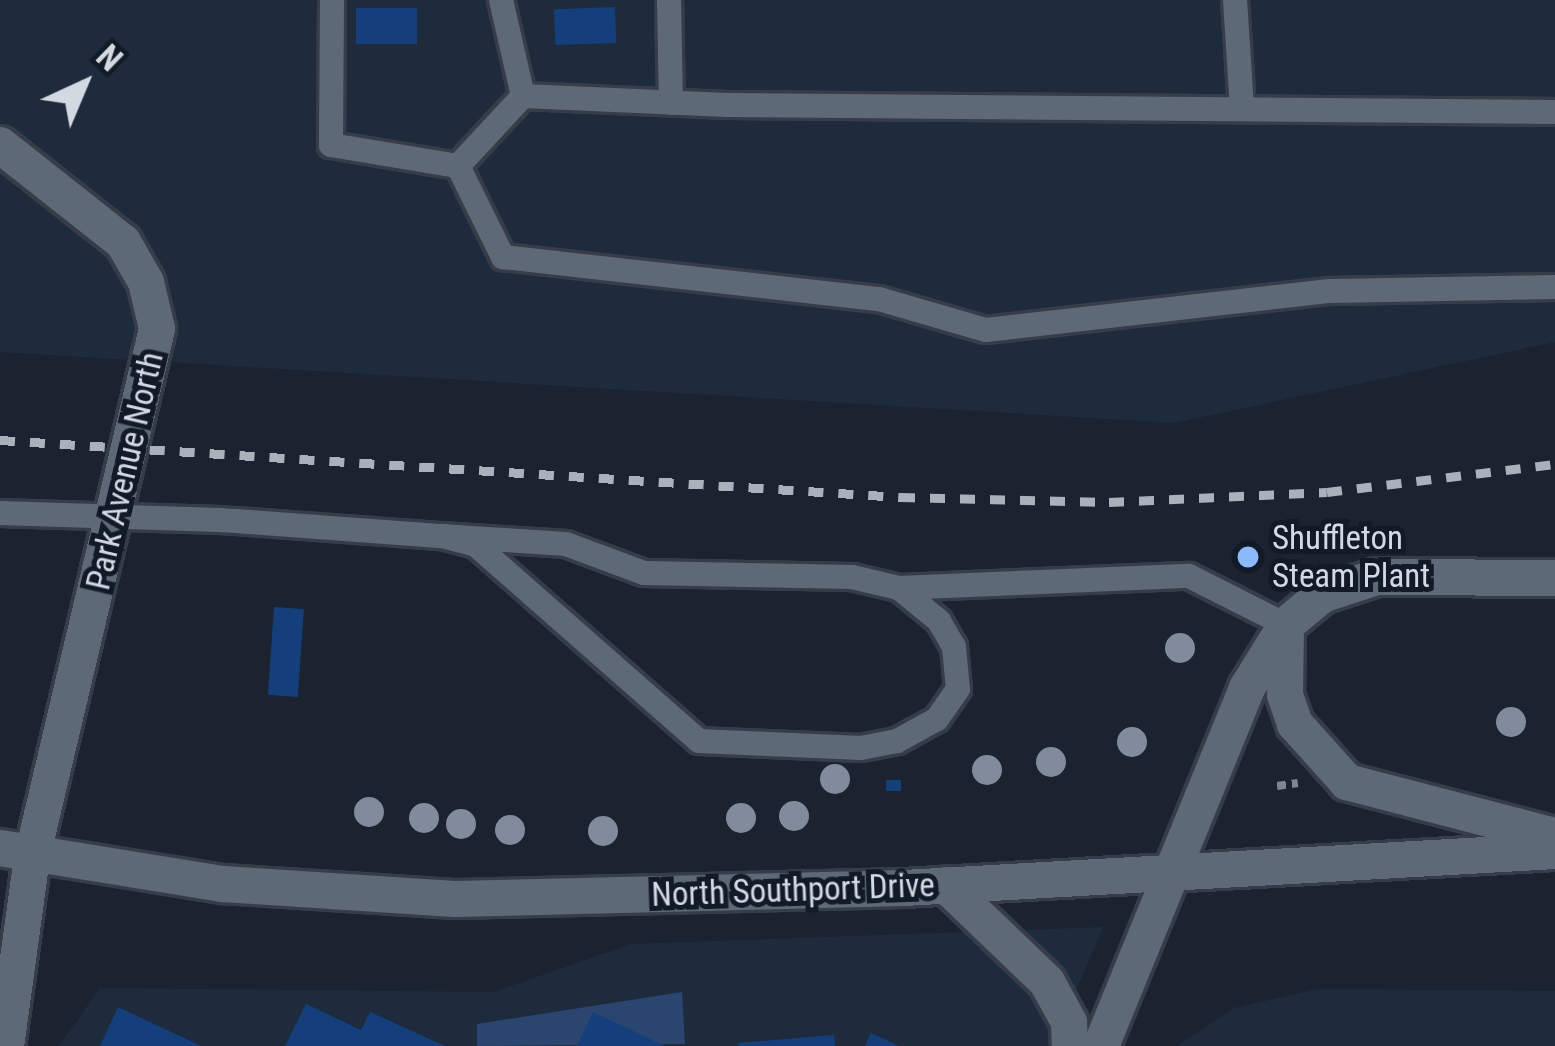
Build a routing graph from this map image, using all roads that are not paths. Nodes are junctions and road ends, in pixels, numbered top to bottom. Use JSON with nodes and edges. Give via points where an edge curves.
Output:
{"nodes":[{"id":1,"x":332,"y":0,"type":"edge"},
{"id":2,"x":501,"y":0,"type":"edge"},
{"id":3,"x":669,"y":0,"type":"edge"},
{"id":4,"x":1235,"y":0,"type":"edge"},
{"id":5,"x":524,"y":96,"type":"junction"},
{"id":6,"x":671,"y":103,"type":"junction"},
{"id":7,"x":1242,"y":109,"type":"junction"},
{"id":8,"x":1555,"y":112,"type":"edge"},
{"id":9,"x":0,"y":145,"type":"edge"},
{"id":10,"x":458,"y":166,"type":"junction"},
{"id":11,"x":1555,"y":287,"type":"edge"},
{"id":12,"x":0,"y":513,"type":"edge"},
{"id":13,"x":116,"y":519,"type":"junction"},
{"id":14,"x":442,"y":536,"type":"junction"},
{"id":15,"x":1555,"y":578,"type":"edge"},
{"id":16,"x":899,"y":588,"type":"junction"},
{"id":17,"x":1286,"y":625,"type":"junction"},
{"id":18,"x":1555,"y":836,"type":"edge"},
{"id":19,"x":1555,"y":851,"type":"edge"},
{"id":20,"x":16,"y":852,"type":"edge"},
{"id":21,"x":1172,"y":872,"type":"junction"},
{"id":22,"x":946,"y":885,"type":"junction"},
{"id":23,"x":0,"y":904,"type":"edge"},
{"id":24,"x":6,"y":1046,"type":"edge"},
{"id":25,"x":1070,"y":1046,"type":"edge"},
{"id":26,"x":1101,"y":1046,"type":"edge"}],
"edges":[{"from":1,"to":10,"type":"lane","via":[[331,145]]},
{"from":2,"to":5,"type":"lane"},
{"from":3,"to":6,"type":"lane"},
{"from":4,"to":7,"type":"lane"},
{"from":5,"to":6,"type":"lane"},
{"from":5,"to":10,"type":"lane"},
{"from":6,"to":7,"type":"lane"},
{"from":7,"to":8,"type":"lane"},
{"from":9,"to":13,"type":"main road","name":"Park Avenue North","via":[[123,242],[146,282],[157,329]]},
{"from":10,"to":11,"type":"lane","via":[[503,257],[879,299],[986,330],[1330,292]]},
{"from":12,"to":13,"type":"lane"},
{"from":13,"to":14,"type":"lane"},
{"from":13,"to":20,"type":"main road","name":"Park Avenue North"},
{"from":14,"to":16,"type":"lane","via":[[566,544],[644,573],[852,577]]},
{"from":14,"to":16,"type":"lane","via":[[476,545],[699,741],[861,748],[897,741],[938,719],[958,688],[954,647],[939,621]]},
{"from":15,"to":17,"type":"main road","via":[[1377,577],[1322,596]]},
{"from":16,"to":17,"type":"lane","via":[[1189,576]]},
{"from":17,"to":18,"type":"main road","via":[[1286,695],[1295,724],[1347,782]]},
{"from":17,"to":21,"type":"main road","via":[[1247,688]]},
{"from":19,"to":21,"type":"main road","name":"North Southport Drive"},
{"from":20,"to":22,"type":"main road","name":"North Southport Drive","via":[[223,884],[455,899]]},
{"from":20,"to":23,"type":"main road","name":"Park Avenue North"},
{"from":20,"to":24,"type":"main road","name":"Park Avenue North"},
{"from":21,"to":22,"type":"main road","name":"North Southport Drive"},
{"from":21,"to":26,"type":"main road"},
{"from":22,"to":25,"type":"main road","via":[[1047,982],[1069,1022]]}]}
